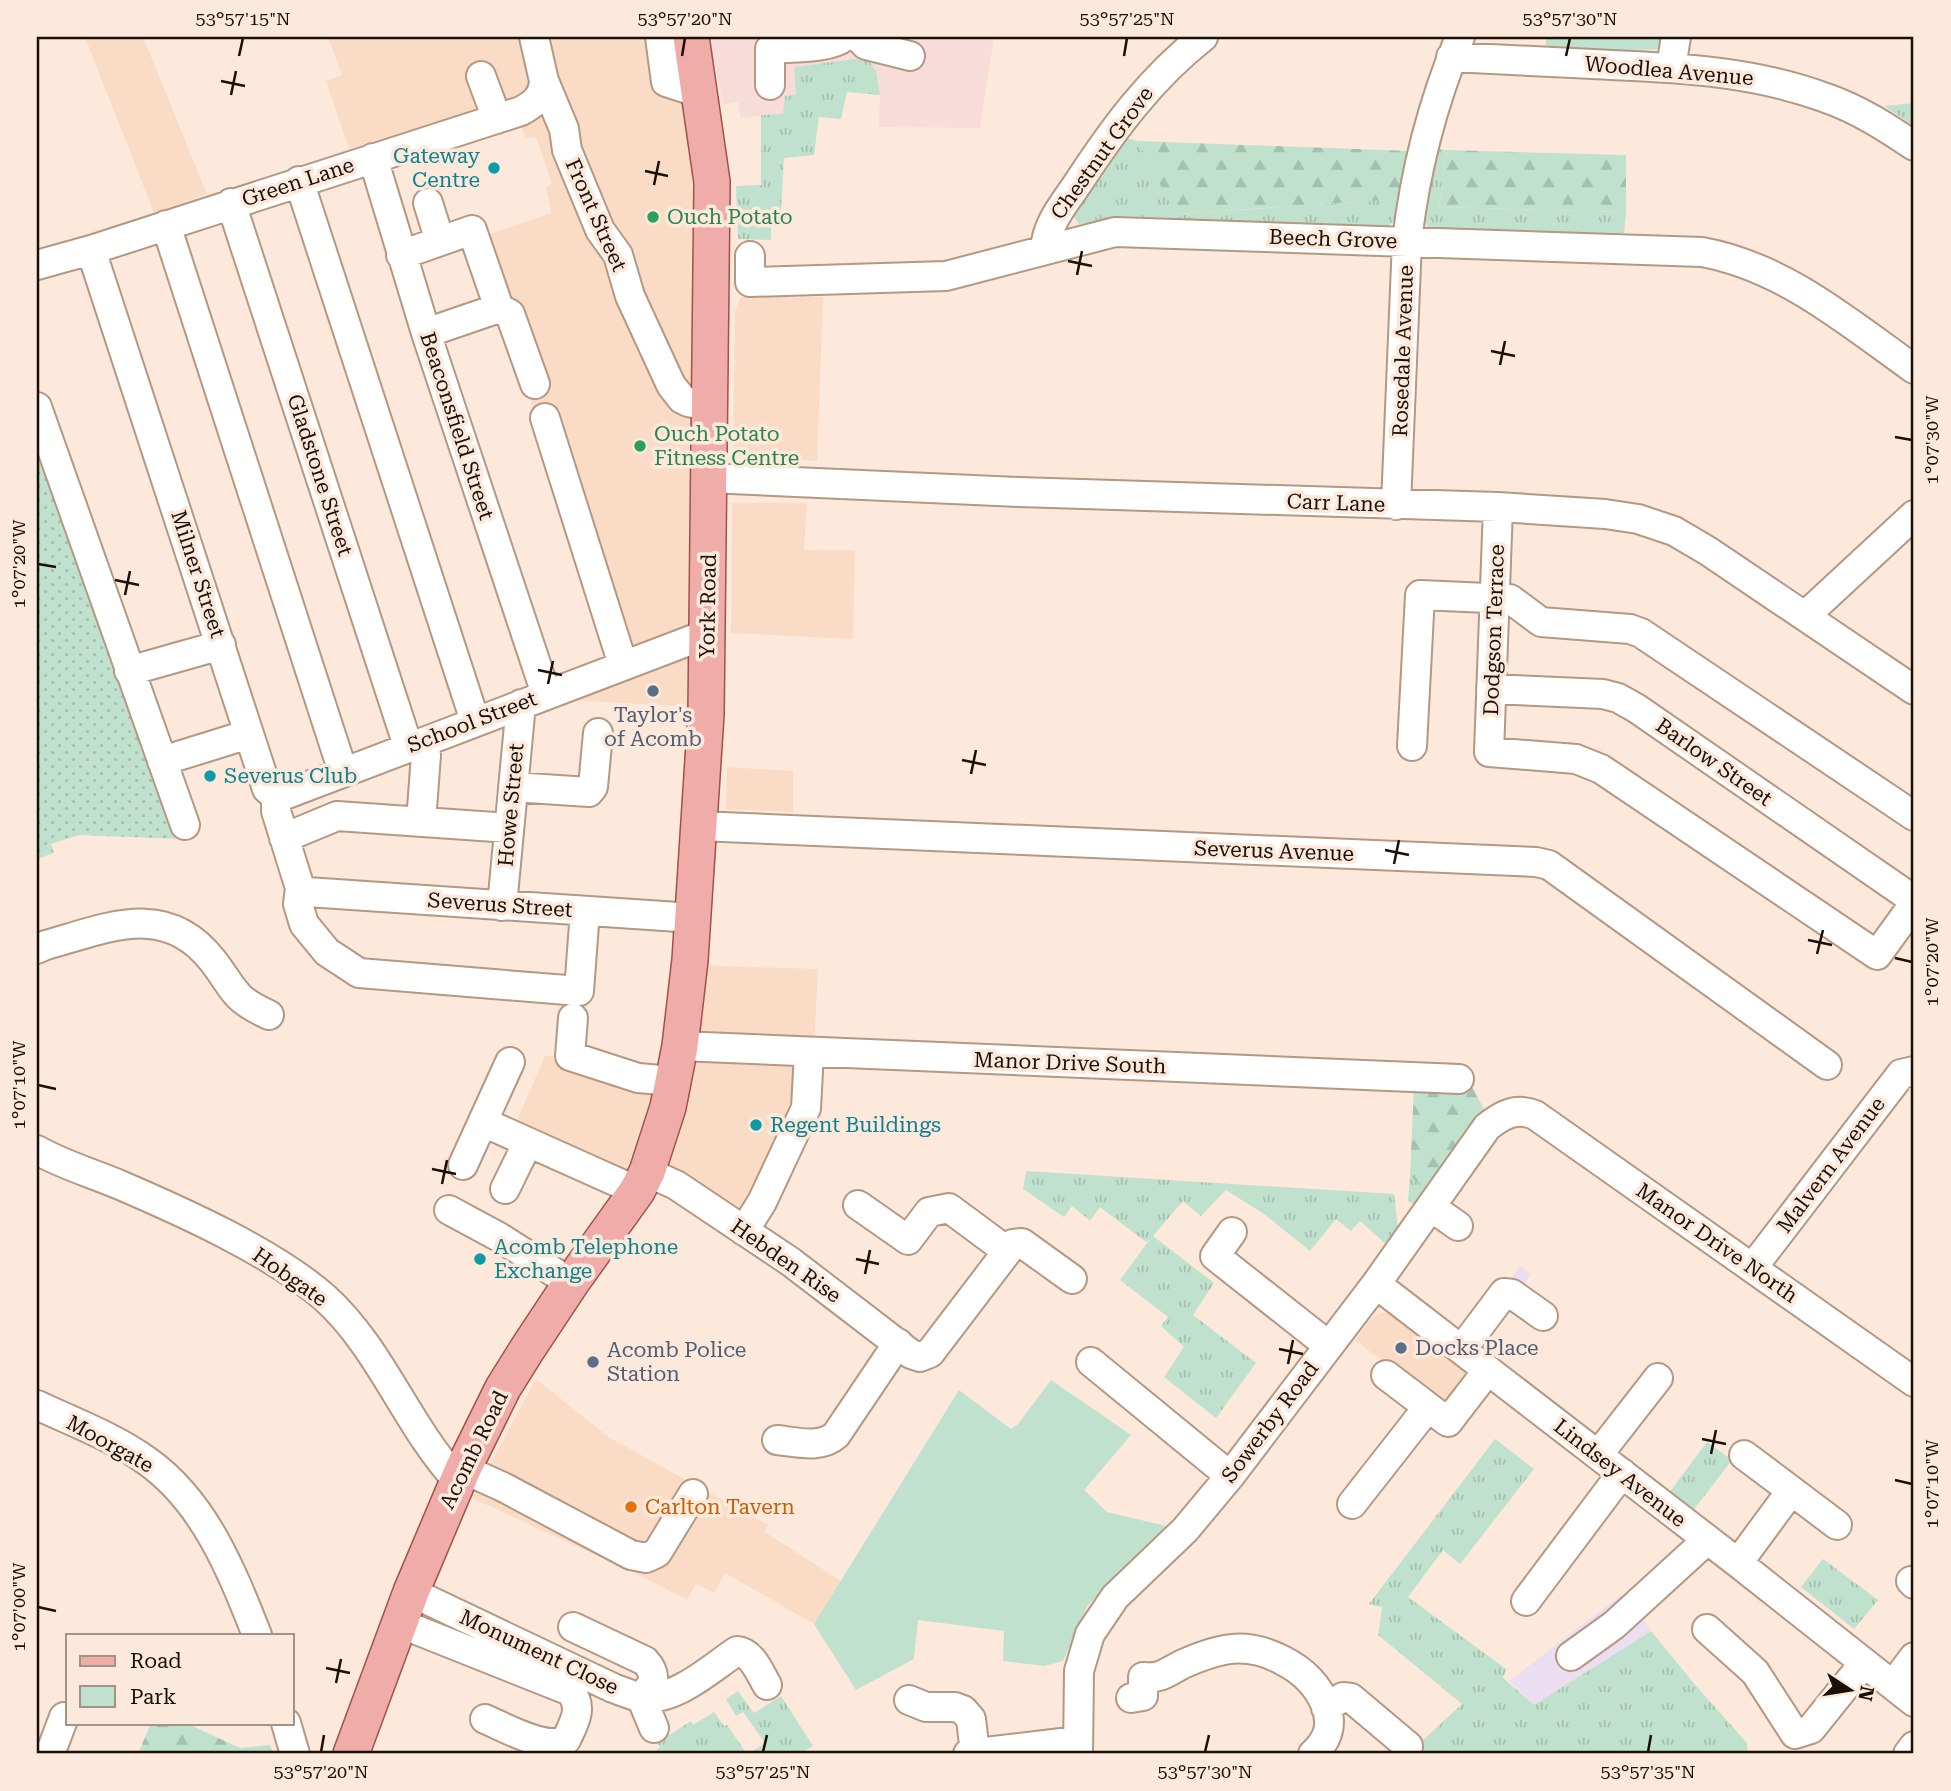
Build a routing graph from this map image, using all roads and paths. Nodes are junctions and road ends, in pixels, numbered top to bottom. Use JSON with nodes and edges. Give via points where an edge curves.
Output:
{"nodes":[{"id":1,"x":534,"y":37,"type":"edge"},
{"id":2,"x":660,"y":37,"type":"edge"},
{"id":3,"x":691,"y":37,"type":"edge"},
{"id":4,"x":844,"y":37,"type":"edge"},
{"id":5,"x":858,"y":37,"type":"edge"},
{"id":6,"x":1203,"y":37,"type":"edge"},
{"id":7,"x":1676,"y":37,"type":"edge"},
{"id":8,"x":1456,"y":47,"type":"edge"},
{"id":9,"x":910,"y":57,"type":"dead end"},
{"id":10,"x":1671,"y":67,"type":"junction"},
{"id":11,"x":481,"y":76,"type":"dead end"},
{"id":12,"x":544,"y":81,"type":"junction"},
{"id":13,"x":770,"y":85,"type":"dead end"},
{"id":14,"x":682,"y":87,"type":"junction"},
{"id":15,"x":497,"y":119,"type":"junction"},
{"id":16,"x":1914,"y":146,"type":"edge"},
{"id":17,"x":373,"y":158,"type":"junction"},
{"id":18,"x":299,"y":181,"type":"junction"},
{"id":19,"x":231,"y":203,"type":"junction"},
{"id":20,"x":428,"y":203,"type":"dead end"},
{"id":21,"x":166,"y":225,"type":"junction"},
{"id":22,"x":440,"y":241,"type":"junction"},
{"id":23,"x":1407,"y":241,"type":"junction"},
{"id":24,"x":1045,"y":249,"type":"junction"},
{"id":25,"x":91,"y":250,"type":"junction"},
{"id":26,"x":401,"y":255,"type":"junction"},
{"id":27,"x":750,"y":256,"type":"dead end"},
{"id":28,"x":37,"y":265,"type":"edge"},
{"id":29,"x":499,"y":308,"type":"junction"},
{"id":30,"x":426,"y":333,"type":"junction"},
{"id":31,"x":1914,"y":369,"type":"edge"},
{"id":32,"x":535,"y":384,"type":"dead end"},
{"id":33,"x":709,"y":406,"type":"junction"},
{"id":34,"x":37,"y":407,"type":"edge"},
{"id":35,"x":545,"y":418,"type":"dead end"},
{"id":36,"x":708,"y":478,"type":"junction"},
{"id":37,"x":1396,"y":505,"type":"junction"},
{"id":38,"x":1498,"y":507,"type":"junction"},
{"id":39,"x":1914,"y":515,"type":"edge"},
{"id":40,"x":1494,"y":598,"type":"junction"},
{"id":41,"x":1806,"y":615,"type":"junction"},
{"id":42,"x":707,"y":634,"type":"junction"},
{"id":43,"x":221,"y":645,"type":"junction"},
{"id":44,"x":623,"y":665,"type":"junction"},
{"id":45,"x":129,"y":671,"type":"junction"},
{"id":46,"x":1491,"y":689,"type":"junction"},
{"id":47,"x":1914,"y":690,"type":"edge"},
{"id":48,"x":533,"y":699,"type":"junction"},
{"id":49,"x":475,"y":721,"type":"junction"},
{"id":50,"x":598,"y":733,"type":"dead end"},
{"id":51,"x":250,"y":734,"type":"junction"},
{"id":52,"x":1412,"y":746,"type":"dead end"},
{"id":53,"x":417,"y":751,"type":"junction"},
{"id":54,"x":162,"y":761,"type":"junction"},
{"id":55,"x":343,"y":772,"type":"junction"},
{"id":56,"x":513,"y":787,"type":"junction"},
{"id":57,"x":276,"y":796,"type":"junction"},
{"id":58,"x":1914,"y":816,"type":"edge"},
{"id":59,"x":421,"y":821,"type":"junction"},
{"id":60,"x":185,"y":825,"type":"dead end"},
{"id":61,"x":699,"y":826,"type":"junction"},
{"id":62,"x":509,"y":828,"type":"junction"},
{"id":63,"x":284,"y":838,"type":"junction"},
{"id":64,"x":303,"y":890,"type":"junction"},
{"id":65,"x":1914,"y":902,"type":"edge"},
{"id":66,"x":502,"y":906,"type":"junction"},
{"id":67,"x":584,"y":911,"type":"junction"},
{"id":68,"x":693,"y":919,"type":"junction"},
{"id":69,"x":37,"y":949,"type":"edge"},
{"id":70,"x":270,"y":1015,"type":"dead end"},
{"id":71,"x":573,"y":1018,"type":"dead end"},
{"id":72,"x":680,"y":1046,"type":"junction"},
{"id":73,"x":810,"y":1052,"type":"junction"},
{"id":74,"x":510,"y":1062,"type":"dead end"},
{"id":75,"x":1827,"y":1065,"type":"dead end"},
{"id":76,"x":1914,"y":1071,"type":"edge"},
{"id":77,"x":1459,"y":1079,"type":"dead end"},
{"id":78,"x":673,"y":1081,"type":"junction"},
{"id":79,"x":1517,"y":1111,"type":"joint"},
{"id":80,"x":483,"y":1122,"type":"junction"},
{"id":81,"x":528,"y":1142,"type":"junction"},
{"id":82,"x":42,"y":1157,"type":"edge"},
{"id":83,"x":463,"y":1165,"type":"dead end"},
{"id":84,"x":642,"y":1181,"type":"junction"},
{"id":85,"x":505,"y":1189,"type":"dead end"},
{"id":86,"x":858,"y":1205,"type":"dead end"},
{"id":87,"x":1431,"y":1207,"type":"junction"},
{"id":88,"x":449,"y":1210,"type":"dead end"},
{"id":89,"x":1458,"y":1226,"type":"dead end"},
{"id":90,"x":1232,"y":1232,"type":"dead end"},
{"id":91,"x":749,"y":1244,"type":"junction"},
{"id":92,"x":1007,"y":1251,"type":"junction"},
{"id":93,"x":1754,"y":1267,"type":"junction"},
{"id":94,"x":1072,"y":1279,"type":"dead end"},
{"id":95,"x":571,"y":1283,"type":"junction"},
{"id":96,"x":1376,"y":1284,"type":"junction"},
{"id":97,"x":1543,"y":1316,"type":"dead end"},
{"id":98,"x":1329,"y":1346,"type":"junction"},
{"id":99,"x":1462,"y":1349,"type":"junction"},
{"id":100,"x":909,"y":1350,"type":"junction"},
{"id":101,"x":1091,"y":1362,"type":"dead end"},
{"id":102,"x":1488,"y":1370,"type":"junction"},
{"id":103,"x":1386,"y":1375,"type":"dead end"},
{"id":104,"x":1658,"y":1378,"type":"dead end"},
{"id":105,"x":1914,"y":1382,"type":"edge"},
{"id":106,"x":37,"y":1405,"type":"edge"},
{"id":107,"x":1428,"y":1407,"type":"junction"},
{"id":108,"x":777,"y":1440,"type":"dead end"},
{"id":109,"x":1598,"y":1455,"type":"junction"},
{"id":110,"x":1744,"y":1455,"type":"dead end"},
{"id":111,"x":1622,"y":1474,"type":"junction"},
{"id":112,"x":460,"y":1475,"type":"junction"},
{"id":113,"x":1230,"y":1476,"type":"junction"},
{"id":114,"x":1791,"y":1491,"type":"junction"},
{"id":115,"x":693,"y":1494,"type":"dead end"},
{"id":116,"x":1352,"y":1504,"type":"dead end"},
{"id":117,"x":1837,"y":1525,"type":"dead end"},
{"id":118,"x":1707,"y":1540,"type":"junction"},
{"id":119,"x":1738,"y":1563,"type":"junction"},
{"id":120,"x":1526,"y":1601,"type":"dead end"},
{"id":121,"x":405,"y":1608,"type":"junction"},
{"id":122,"x":573,"y":1627,"type":"dead end"},
{"id":123,"x":1707,"y":1629,"type":"dead end"},
{"id":124,"x":257,"y":1634,"type":"edge"},
{"id":125,"x":1571,"y":1657,"type":"dead end"},
{"id":126,"x":1914,"y":1657,"type":"edge"},
{"id":127,"x":1864,"y":1662,"type":"junction"},
{"id":128,"x":767,"y":1685,"type":"dead end"},
{"id":129,"x":1903,"y":1694,"type":"edge"},
{"id":130,"x":641,"y":1697,"type":"junction"},
{"id":131,"x":1131,"y":1698,"type":"dead end"},
{"id":132,"x":909,"y":1700,"type":"dead end"},
{"id":133,"x":1326,"y":1708,"type":"junction"},
{"id":134,"x":64,"y":1717,"type":"dead end"},
{"id":135,"x":485,"y":1719,"type":"dead end"},
{"id":136,"x":286,"y":1724,"type":"edge"},
{"id":137,"x":654,"y":1728,"type":"dead end"},
{"id":138,"x":1408,"y":1746,"type":"dead end"},
{"id":139,"x":1914,"y":1746,"type":"edge"},
{"id":140,"x":1078,"y":1748,"type":"edge"},
{"id":141,"x":50,"y":1754,"type":"edge"},
{"id":142,"x":295,"y":1754,"type":"edge"},
{"id":143,"x":351,"y":1754,"type":"edge"},
{"id":144,"x":968,"y":1754,"type":"edge"},
{"id":145,"x":975,"y":1754,"type":"edge"},
{"id":146,"x":1312,"y":1754,"type":"edge"},
{"id":147,"x":1908,"y":1754,"type":"edge"}],
"edges":[{"from":1,"to":12,"type":"street","name":"Front Street"},
{"from":2,"to":14,"type":"street"},
{"from":3,"to":14,"type":"main road","name":"York Road"},
{"from":4,"to":13,"type":"street","via":[[825,44],[770,49]]},
{"from":5,"to":9,"type":"street","via":[[866,45]]},
{"from":6,"to":24,"type":"street","name":"Chestnut Grove","via":[[1158,76],[1112,132],[1050,225]]},
{"from":7,"to":10,"type":"street"},
{"from":8,"to":10,"type":"street","name":"Woodlea Avenue"},
{"from":8,"to":23,"type":"street","name":"Rosedale Avenue","via":[[1427,133]]},
{"from":10,"to":16,"type":"street","name":"Woodlea Avenue","via":[[1742,75],[1800,89],[1868,117]]},
{"from":11,"to":15,"type":"street"},
{"from":12,"to":15,"type":"street","name":"Green Lane","via":[[535,102]]},
{"from":12,"to":33,"type":"street","name":"Front Street","via":[[581,184],[600,229],[618,255],[630,296],[671,385],[682,399]]},
{"from":14,"to":33,"type":"main road","name":"York Road","via":[[712,183]]},
{"from":15,"to":17,"type":"street","name":"Green Lane","via":[[421,130]]},
{"from":17,"to":18,"type":"street","name":"Green Lane"},
{"from":17,"to":26,"type":"street","name":"Beaconsfield Street"},
{"from":18,"to":19,"type":"street","name":"Green Lane"},
{"from":18,"to":49,"type":"street"},
{"from":19,"to":21,"type":"street","name":"Green Lane"},
{"from":19,"to":53,"type":"street","name":"Gladstone Street"},
{"from":20,"to":22,"type":"street"},
{"from":21,"to":25,"type":"street","name":"Green Lane"},
{"from":21,"to":55,"type":"street"},
{"from":22,"to":26,"type":"street"},
{"from":22,"to":29,"type":"street","via":[[472,230]]},
{"from":23,"to":24,"type":"street","name":"Beech Grove","via":[[1115,232]]},
{"from":23,"to":31,"type":"street","name":"Beech Grove","via":[[1678,251],[1728,257],[1776,275]]},
{"from":23,"to":37,"type":"street","name":"Rosedale Avenue"},
{"from":24,"to":27,"type":"street","name":"Beech Grove","via":[[946,275],[902,279],[750,282]]},
{"from":25,"to":28,"type":"street","name":"Green Lane"},
{"from":25,"to":43,"type":"street","name":"Milner Street"},
{"from":26,"to":30,"type":"street","name":"Beaconsfield Street"},
{"from":29,"to":30,"type":"street"},
{"from":29,"to":32,"type":"street","via":[[510,314]]},
{"from":30,"to":48,"type":"street","name":"Beaconsfield Street"},
{"from":33,"to":36,"type":"main road","name":"York Road"},
{"from":34,"to":45,"type":"street"},
{"from":35,"to":44,"type":"street"},
{"from":36,"to":37,"type":"street","name":"Carr Lane"},
{"from":36,"to":42,"type":"main road","name":"York Road"},
{"from":37,"to":38,"type":"street","name":"Carr Lane"},
{"from":38,"to":40,"type":"street","name":"Dodgson Terrace"},
{"from":38,"to":41,"type":"street","name":"Carr Lane","via":[[1605,514],[1662,527],[1708,551]]},
{"from":39,"to":41,"type":"street"},
{"from":40,"to":46,"type":"street","name":"Dodgson Terrace"},
{"from":40,"to":52,"type":"street","via":[[1420,595]]},
{"from":40,"to":58,"type":"street","via":[[1510,598],[1541,622],[1641,633]]},
{"from":41,"to":47,"type":"street","name":"Carr Lane"},
{"from":42,"to":44,"type":"street","name":"School Street"},
{"from":42,"to":61,"type":"main road","name":"York Road"},
{"from":43,"to":45,"type":"street"},
{"from":43,"to":51,"type":"street","name":"Milner Street"},
{"from":44,"to":48,"type":"street","name":"School Street"},
{"from":45,"to":54,"type":"street"},
{"from":46,"to":65,"type":"street","name":"Barlow Street","via":[[1618,698]]},
{"from":46,"to":65,"type":"street","name":"Dodgson Terrace","via":[[1489,752],[1576,759],[1601,769],[1877,955]]},
{"from":48,"to":49,"type":"street","name":"School Street"},
{"from":48,"to":56,"type":"street","name":"Howe Street"},
{"from":49,"to":53,"type":"street","name":"School Street"},
{"from":50,"to":56,"type":"street","via":[[589,792]]},
{"from":51,"to":54,"type":"street"},
{"from":51,"to":57,"type":"street","name":"Milner Street","via":[[267,789]]},
{"from":53,"to":55,"type":"street","name":"School Street"},
{"from":53,"to":59,"type":"street"},
{"from":54,"to":60,"type":"street"},
{"from":55,"to":57,"type":"street","name":"School Street"},
{"from":56,"to":62,"type":"street","name":"Howe Street"},
{"from":57,"to":63,"type":"street","name":"Milner Street"},
{"from":59,"to":62,"type":"street"},
{"from":59,"to":63,"type":"street","via":[[337,816]]},
{"from":61,"to":68,"type":"main road","name":"York Road"},
{"from":61,"to":75,"type":"street","name":"Severus Avenue","via":[[1536,862],[1549,865]]},
{"from":62,"to":66,"type":"street","name":"Howe Street"},
{"from":63,"to":64,"type":"street","name":"Milner Street"},
{"from":64,"to":66,"type":"street","name":"Severus Street"},
{"from":64,"to":67,"type":"street","name":"Milner Street","via":[[298,904],[304,924],[327,952],[359,973],[579,991]]},
{"from":66,"to":67,"type":"street","name":"Severus Street"},
{"from":67,"to":68,"type":"street","name":"Severus Street"},
{"from":68,"to":72,"type":"main road","name":"York Road"},
{"from":69,"to":70,"type":"street","via":[[128,923],[161,925],[192,940],[241,1000]]},
{"from":71,"to":78,"type":"street","via":[[570,1056],[638,1077]]},
{"from":72,"to":73,"type":"street","name":"Manor Drive South"},
{"from":72,"to":78,"type":"main road","name":"York Road"},
{"from":73,"to":77,"type":"street","name":"Manor Drive South"},
{"from":73,"to":91,"type":"street","via":[[806,1108],[762,1202]]},
{"from":74,"to":80,"type":"street"},
{"from":76,"to":93,"type":"street","name":"Malvern Avenue","via":[[1901,1074]]},
{"from":78,"to":84,"type":"main road","name":"York Road"},
{"from":79,"to":87,"type":"street","name":"Sowerby Road","via":[[1500,1116],[1488,1127]]},
{"from":79,"to":93,"type":"street","name":"Manor Drive North","via":[[1535,1115]]},
{"from":80,"to":81,"type":"street","name":"Hebden Rise"},
{"from":80,"to":83,"type":"street"},
{"from":81,"to":84,"type":"street","name":"Hebden Rise"},
{"from":81,"to":85,"type":"street"},
{"from":82,"to":112,"type":"street","name":"Hobgate","via":[[118,1184],[214,1229],[270,1259],[323,1297],[365,1344],[429,1447]]},
{"from":84,"to":91,"type":"street","name":"Hebden Rise","via":[[676,1185]]},
{"from":84,"to":95,"type":"main road","name":"Acomb Road"},
{"from":86,"to":92,"type":"street","via":[[908,1240],[929,1212],[949,1208]]},
{"from":87,"to":89,"type":"street"},
{"from":87,"to":96,"type":"street","name":"Sowerby Road"},
{"from":88,"to":95,"type":"street"},
{"from":90,"to":98,"type":"street","via":[[1215,1256]]},
{"from":91,"to":100,"type":"street","name":"Hebden Rise"},
{"from":92,"to":94,"type":"street","via":[[1022,1243]]},
{"from":92,"to":100,"type":"street","via":[[930,1353]]},
{"from":93,"to":105,"type":"street","name":"Manor Drive North"},
{"from":95,"to":112,"type":"main road","name":"Acomb Road","via":[[503,1388]]},
{"from":96,"to":98,"type":"street","name":"Sowerby Road"},
{"from":96,"to":99,"type":"street","name":"Lindsey Avenue"},
{"from":97,"to":99,"type":"street","via":[[1504,1293]]},
{"from":98,"to":113,"type":"street","name":"Sowerby Road"},
{"from":99,"to":102,"type":"street","name":"Lindsey Avenue"},
{"from":100,"to":108,"type":"street","via":[[828,1442]]},
{"from":101,"to":113,"type":"street"},
{"from":102,"to":107,"type":"street","via":[[1448,1422]]},
{"from":102,"to":109,"type":"street","name":"Lindsey Avenue"},
{"from":103,"to":107,"type":"street"},
{"from":104,"to":109,"type":"street"},
{"from":106,"to":124,"type":"street","name":"Moorgate","via":[[120,1445],[169,1479],[219,1546]]},
{"from":107,"to":116,"type":"street"},
{"from":109,"to":111,"type":"street","name":"Lindsey Avenue"},
{"from":110,"to":114,"type":"street"},
{"from":111,"to":118,"type":"street","name":"Lindsey Avenue"},
{"from":111,"to":120,"type":"street"},
{"from":112,"to":115,"type":"street","via":[[503,1487],[631,1555],[646,1558],[657,1553]]},
{"from":112,"to":121,"type":"main road","name":"Acomb Road"},
{"from":113,"to":140,"type":"street","name":"Sowerby Road","via":[[1185,1530],[1115,1597],[1090,1634],[1079,1671]]},
{"from":114,"to":117,"type":"street"},
{"from":114,"to":119,"type":"street"},
{"from":118,"to":119,"type":"street","name":"Lindsey Avenue"},
{"from":118,"to":125,"type":"street","via":[[1614,1625]]},
{"from":119,"to":127,"type":"street","name":"Lindsey Avenue"},
{"from":121,"to":130,"type":"street","name":"Monument Close"},
{"from":121,"to":135,"type":"street","via":[[570,1691],[578,1707],[566,1740],[558,1745]]},
{"from":121,"to":143,"type":"main road","name":"Acomb Road"},
{"from":122,"to":130,"type":"street","via":[[645,1661],[654,1678]]},
{"from":123,"to":127,"type":"street","via":[[1755,1672],[1783,1736],[1811,1728]]},
{"from":126,"to":129,"type":"street"},
{"from":127,"to":129,"type":"street","name":"Lindsey Avenue"},
{"from":128,"to":130,"type":"street","name":"Monument Close","via":[[750,1657],[737,1651],[677,1690]]},
{"from":130,"to":137,"type":"street"},
{"from":131,"to":133,"type":"street","via":[[1143,1696],[1143,1677],[1157,1678],[1212,1653],[1253,1648],[1291,1664],[1309,1678]]},
{"from":132,"to":145,"type":"street","via":[[926,1707],[963,1710],[971,1718]]},
{"from":133,"to":138,"type":"street","via":[[1343,1697],[1351,1698]]},
{"from":133,"to":146,"type":"street","via":[[1327,1738]]},
{"from":134,"to":141,"type":"street"},
{"from":136,"to":142,"type":"street"},
{"from":139,"to":147,"type":"street"},
{"from":140,"to":145,"type":"street"},
{"from":144,"to":145,"type":"street"}]}
